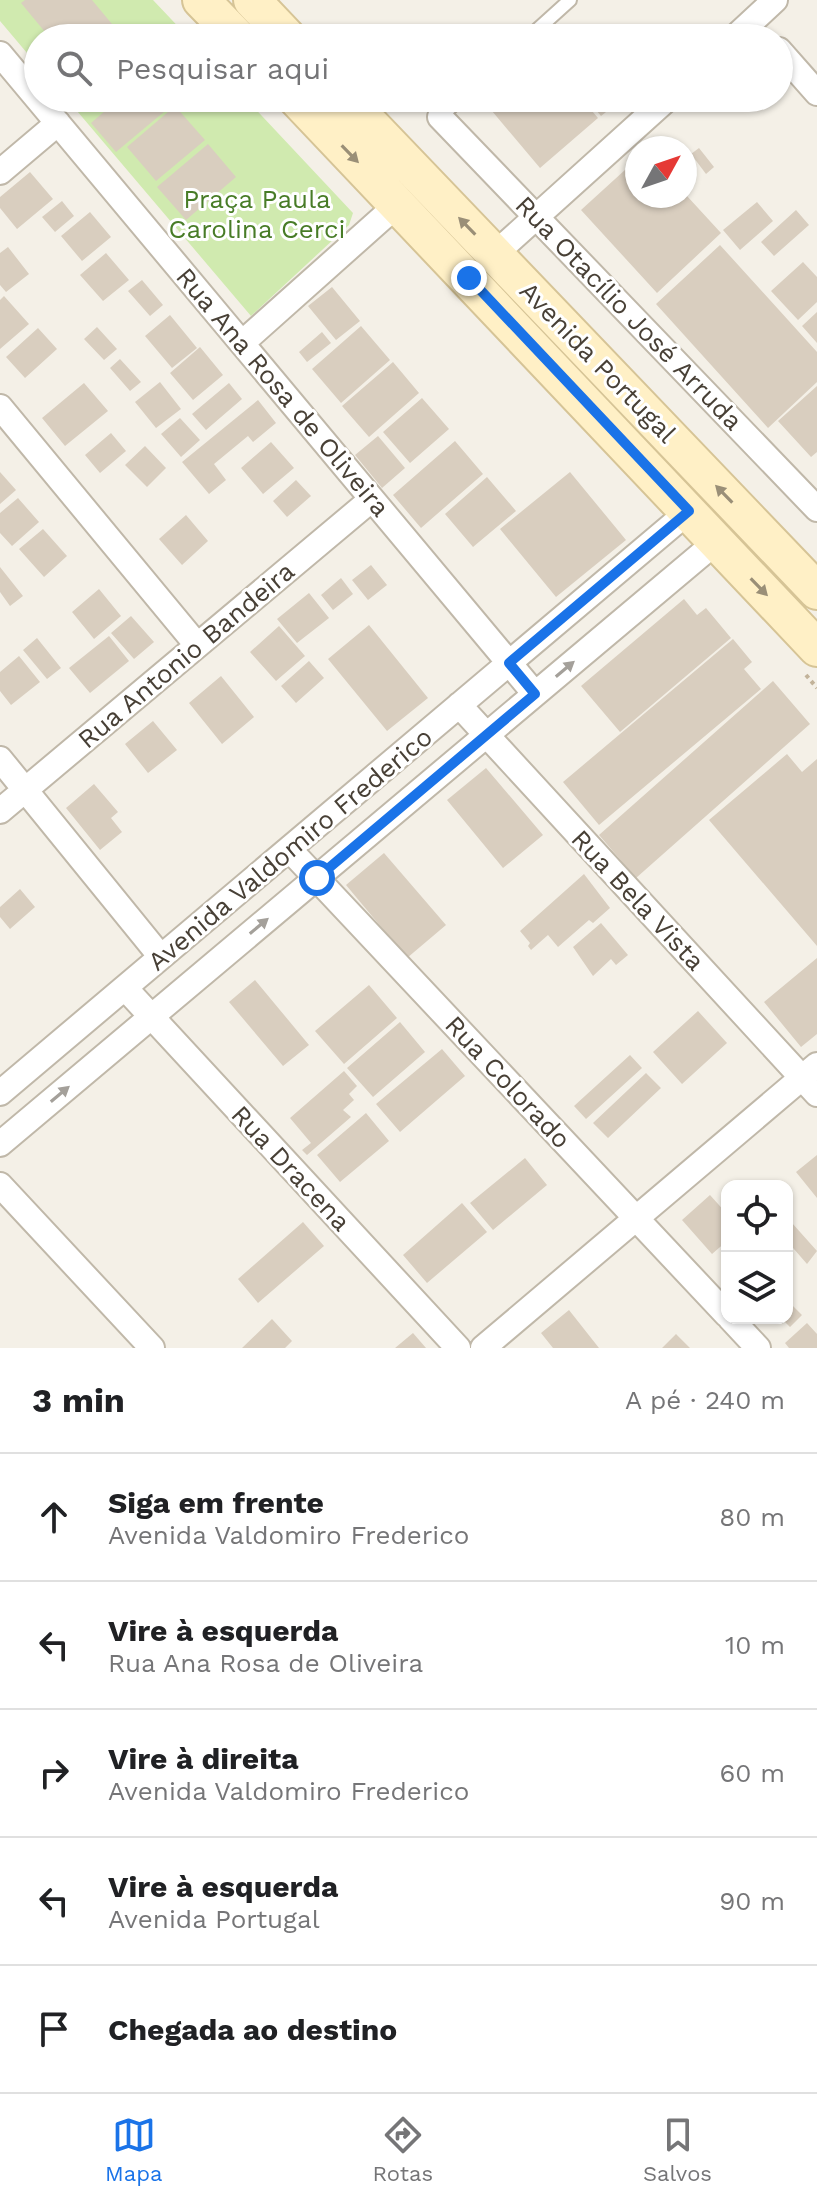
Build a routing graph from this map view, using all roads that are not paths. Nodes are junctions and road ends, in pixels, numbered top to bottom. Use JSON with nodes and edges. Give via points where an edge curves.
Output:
{"nodes":[{"id":1,"x":201,"y":0,"type":"edge"},
{"id":2,"x":252,"y":0,"type":"edge"},
{"id":3,"x":570,"y":0,"type":"edge"},
{"id":4,"x":775,"y":0,"type":"edge"},
{"id":5,"x":224,"y":24,"type":"edge"},
{"id":6,"x":275,"y":24,"type":"edge"},
{"id":7,"x":543,"y":24,"type":"edge"},
{"id":8,"x":763,"y":24,"type":"edge"},
{"id":9,"x":0,"y":54,"type":"edge"},
{"id":10,"x":793,"y":66,"type":"edge"},
{"id":11,"x":24,"y":83,"type":"edge"},
{"id":12,"x":817,"y":93,"type":"edge"},
{"id":13,"x":49,"y":112,"type":"edge"},
{"id":14,"x":309,"y":112,"type":"edge"},
{"id":15,"x":358,"y":112,"type":"edge"},
{"id":16,"x":446,"y":112,"type":"edge"},
{"id":17,"x":653,"y":112,"type":"edge"},
{"id":18,"x":440,"y":117,"type":"joint"},
{"id":19,"x":58,"y":123,"type":"junction"},
{"id":20,"x":0,"y":172,"type":"edge"},
{"id":21,"x":398,"y":204,"type":"junction"},
{"id":22,"x":537,"y":217,"type":"junction"},
{"id":23,"x":495,"y":254,"type":"junction"},
{"id":24,"x":242,"y":343,"type":"junction"},
{"id":25,"x":0,"y":407,"type":"edge"},
{"id":26,"x":372,"y":499,"type":"junction"},
{"id":27,"x":817,"y":509,"type":"edge"},
{"id":28,"x":689,"y":511,"type":"junction"},
{"id":29,"x":716,"y":542,"type":"junction"},
{"id":30,"x":817,"y":591,"type":"edge"},
{"id":31,"x":197,"y":645,"type":"junction"},
{"id":32,"x":817,"y":648,"type":"edge"},
{"id":33,"x":509,"y":663,"type":"junction"},
{"id":34,"x":535,"y":694,"type":"junction"},
{"id":35,"x":459,"y":705,"type":"junction"},
{"id":36,"x":486,"y":735,"type":"junction"},
{"id":37,"x":0,"y":759,"type":"edge"},
{"id":38,"x":25,"y":790,"type":"junction"},
{"id":39,"x":0,"y":811,"type":"edge"},
{"id":40,"x":289,"y":849,"type":"junction"},
{"id":41,"x":317,"y":878,"type":"junction"},
{"id":42,"x":161,"y":957,"type":"junction"},
{"id":43,"x":125,"y":988,"type":"junction"},
{"id":44,"x":151,"y":1017,"type":"junction"},
{"id":45,"x":812,"y":1079,"type":"edge"},
{"id":46,"x":0,"y":1093,"type":"edge"},
{"id":47,"x":0,"y":1144,"type":"edge"},
{"id":48,"x":0,"y":1185,"type":"edge"},
{"id":49,"x":636,"y":1219,"type":"junction"},
{"id":50,"x":721,"y":1309,"type":"edge"},
{"id":51,"x":736,"y":1324,"type":"edge"},
{"id":52,"x":138,"y":1343,"type":"edge"},
{"id":53,"x":458,"y":1348,"type":"edge"},
{"id":54,"x":483,"y":1348,"type":"edge"},
{"id":55,"x":758,"y":1348,"type":"edge"}],
"edges":[{"from":1,"to":5,"type":"main road"},
{"from":2,"to":6,"type":"main road"},
{"from":3,"to":7,"type":"lane"},
{"from":4,"to":8,"type":"street"},
{"from":9,"to":11,"type":"street","name":"Rua Ana Rosa de Oliveira"},
{"from":10,"to":12,"type":"street"},
{"from":13,"to":19,"type":"street","name":"Rua Ana Rosa de Oliveira"},
{"from":14,"to":21,"type":"main road","name":"Avenida Portugal","one_way":true},
{"from":23,"to":15,"type":"main road","name":"Avenida Portugal","one_way":true},
{"from":16,"to":18,"type":"lane"},
{"from":17,"to":22,"type":"street"},
{"from":18,"to":22,"type":"street","name":"Rua Otacílio José Arruda"},
{"from":19,"to":20,"type":"street"},
{"from":19,"to":24,"type":"street","name":"Rua Ana Rosa de Oliveira"},
{"from":21,"to":24,"type":"street"},
{"from":21,"to":28,"type":"main road","name":"Avenida Portugal"},
{"from":22,"to":23,"type":"street"},
{"from":22,"to":27,"type":"street","name":"Rua Otacílio José Arruda"},
{"from":30,"to":23,"type":"main road","name":"Avenida Portugal","one_way":true},
{"from":24,"to":26,"type":"street","name":"Rua Ana Rosa de Oliveira"},
{"from":25,"to":31,"type":"street"},
{"from":26,"to":31,"type":"street","name":"Rua Antonio Bandeira"},
{"from":26,"to":33,"type":"street","name":"Rua Ana Rosa de Oliveira"},
{"from":28,"to":29,"type":"main road","name":"Avenida Portugal"},
{"from":28,"to":33,"type":"street","name":"Avenida Valdomiro Frederico"},
{"from":29,"to":32,"type":"main road","name":"Avenida Portugal","one_way":true},
{"from":34,"to":29,"type":"street","name":"Avenida Valdomiro Frederico","one_way":true},
{"from":31,"to":38,"type":"street","name":"Rua Antonio Bandeira"},
{"from":33,"to":34,"type":"street","name":"Rua Ana Rosa de Oliveira"},
{"from":33,"to":35,"type":"street","name":"Avenida Valdomiro Frederico"},
{"from":34,"to":36,"type":"street","name":"Avenida Valdomiro Frederico"},
{"from":35,"to":36,"type":"street","name":"Rua Bela Vista"},
{"from":35,"to":40,"type":"street","name":"Avenida Valdomiro Frederico"},
{"from":36,"to":41,"type":"street","name":"Avenida Valdomiro Frederico"},
{"from":36,"to":45,"type":"street","name":"Rua Bela Vista"},
{"from":37,"to":38,"type":"street"},
{"from":38,"to":39,"type":"street","name":"Rua Antonio Bandeira"},
{"from":38,"to":42,"type":"street"},
{"from":40,"to":41,"type":"street","name":"Rua Colorado"},
{"from":40,"to":42,"type":"street","name":"Avenida Valdomiro Frederico"},
{"from":44,"to":41,"type":"street","name":"Avenida Valdomiro Frederico","one_way":true},
{"from":41,"to":49,"type":"street","name":"Rua Colorado"},
{"from":42,"to":43,"type":"street","name":"Avenida Valdomiro Frederico"},
{"from":43,"to":44,"type":"street","name":"Rua Dracena"},
{"from":43,"to":46,"type":"street","name":"Avenida Valdomiro Frederico"},
{"from":47,"to":44,"type":"street","name":"Avenida Valdomiro Frederico","one_way":true},
{"from":44,"to":53,"type":"street","name":"Rua Dracena"},
{"from":45,"to":49,"type":"street"},
{"from":48,"to":52,"type":"street"},
{"from":49,"to":50,"type":"street","name":"Rua Colorado"},
{"from":49,"to":54,"type":"street"},
{"from":51,"to":55,"type":"street","name":"Rua Colorado"}]}
